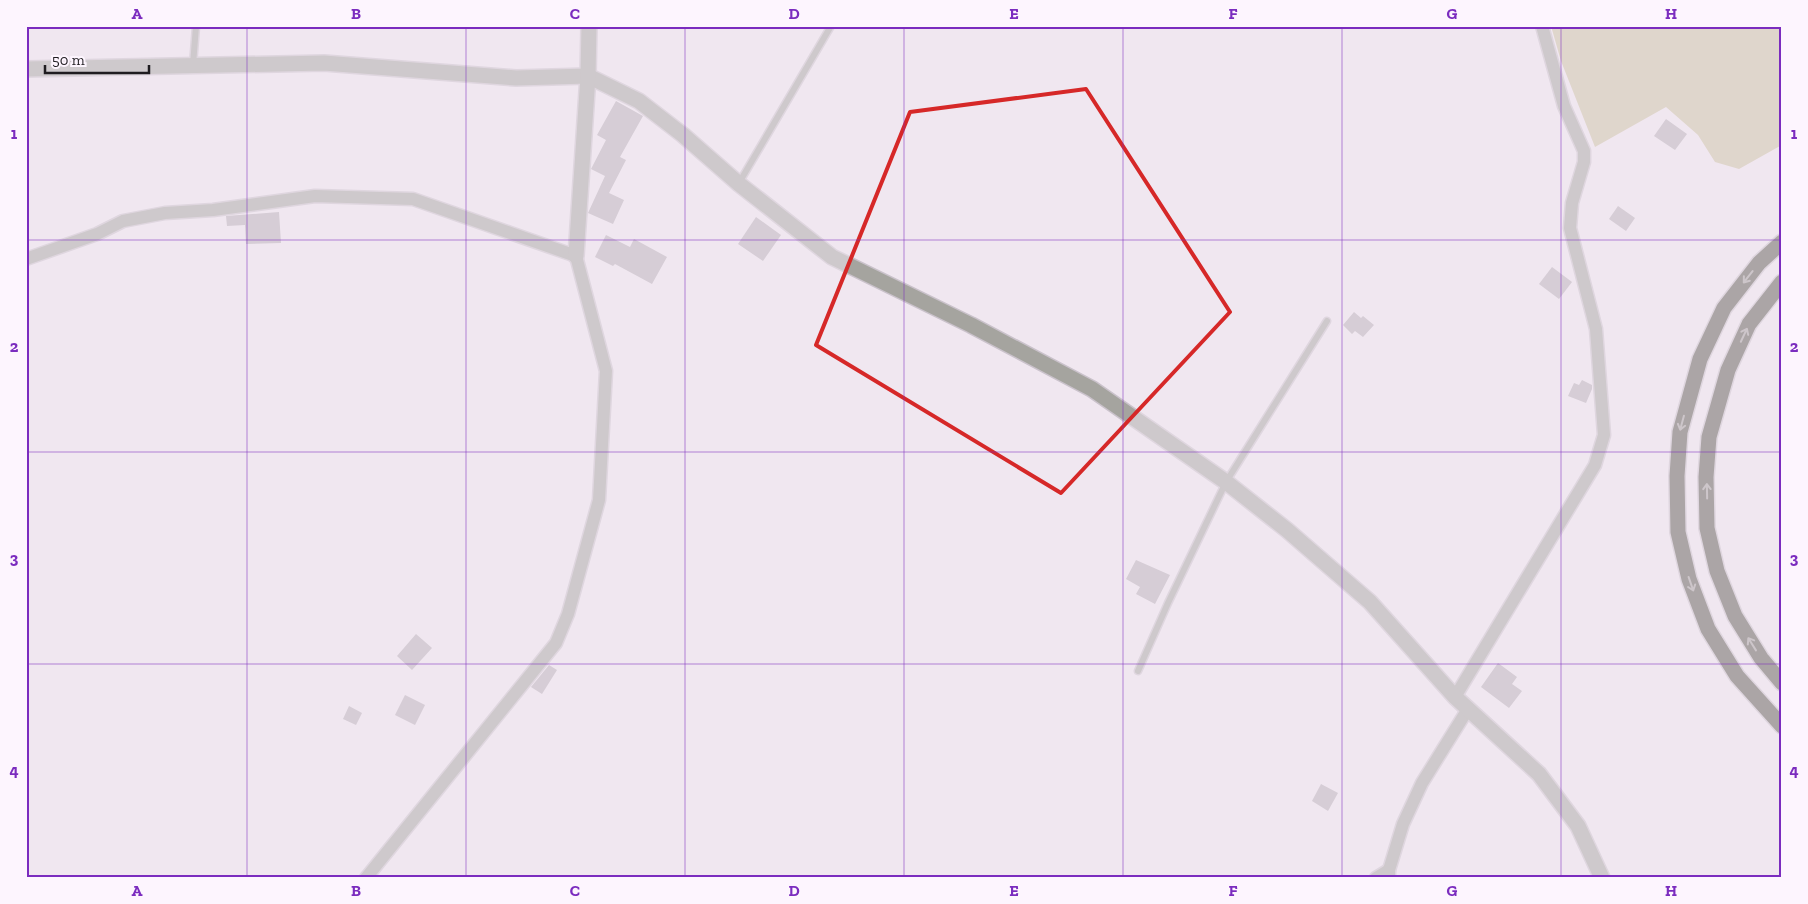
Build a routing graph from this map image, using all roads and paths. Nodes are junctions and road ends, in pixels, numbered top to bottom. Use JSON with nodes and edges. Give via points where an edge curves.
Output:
{"nodes":[{"id":1,"x":196,"y":26,"type":"edge"},
{"id":2,"x":589,"y":26,"type":"edge"},
{"id":3,"x":831,"y":26,"type":"edge"},
{"id":4,"x":1542,"y":26,"type":"edge"},
{"id":5,"x":193,"y":65,"type":"junction"},
{"id":6,"x":26,"y":69,"type":"edge"},
{"id":7,"x":588,"y":76,"type":"junction"},
{"id":8,"x":739,"y":184,"type":"junction"},
{"id":9,"x":1782,"y":242,"type":"edge"},
{"id":10,"x":576,"y":256,"type":"junction"},
{"id":11,"x":26,"y":259,"type":"edge"},
{"id":12,"x":1782,"y":282,"type":"edge"},
{"id":13,"x":1327,"y":321,"type":"dead end"},
{"id":14,"x":1226,"y":482,"type":"junction"},
{"id":15,"x":1138,"y":671,"type":"dead end"},
{"id":16,"x":1782,"y":683,"type":"edge"},
{"id":17,"x":1455,"y":697,"type":"junction"},
{"id":18,"x":1468,"y":709,"type":"junction"},
{"id":19,"x":1782,"y":726,"type":"edge"},
{"id":20,"x":1389,"y":874,"type":"edge"},
{"id":21,"x":366,"y":878,"type":"edge"},
{"id":22,"x":1376,"y":878,"type":"edge"},
{"id":23,"x":1602,"y":878,"type":"edge"}],
"edges":[{"from":1,"to":5,"type":"lane"},
{"from":2,"to":7,"type":"street"},
{"from":3,"to":8,"type":"lane"},
{"from":4,"to":17,"type":"street","via":[[1564,106],[1584,151],[1570,228],[1596,329],[1604,435],[1594,465]]},
{"from":5,"to":6,"type":"street"},
{"from":5,"to":7,"type":"street","via":[[324,63],[516,78]]},
{"from":7,"to":8,"type":"street","via":[[639,101]]},
{"from":7,"to":10,"type":"street"},
{"from":8,"to":14,"type":"street","via":[[832,257],[1092,389]]},
{"from":9,"to":19,"type":"highway","one_way":true,"via":[[1759,262],[1724,308],[1700,359],[1680,432],[1677,476],[1678,532],[1689,579],[1708,629],[1737,676]]},
{"from":10,"to":11,"type":"street","via":[[413,198],[315,196],[165,213],[123,221],[97,234]]},
{"from":10,"to":21,"type":"street","via":[[606,371],[599,500],[568,614],[556,643]]},
{"from":16,"to":12,"type":"highway","one_way":true,"via":[[1760,658],[1735,616],[1717,571],[1708,528],[1706,476],[1709,437],[1728,370],[1749,324]]},
{"from":13,"to":14,"type":"lane"},
{"from":14,"to":15,"type":"lane"},
{"from":14,"to":17,"type":"street","via":[[1370,602]]},
{"from":17,"to":18,"type":"street"},
{"from":18,"to":20,"type":"street","via":[[1422,783],[1403,824]]},
{"from":18,"to":23,"type":"street","via":[[1539,774],[1578,826]]},
{"from":20,"to":22,"type":"street"}]}
